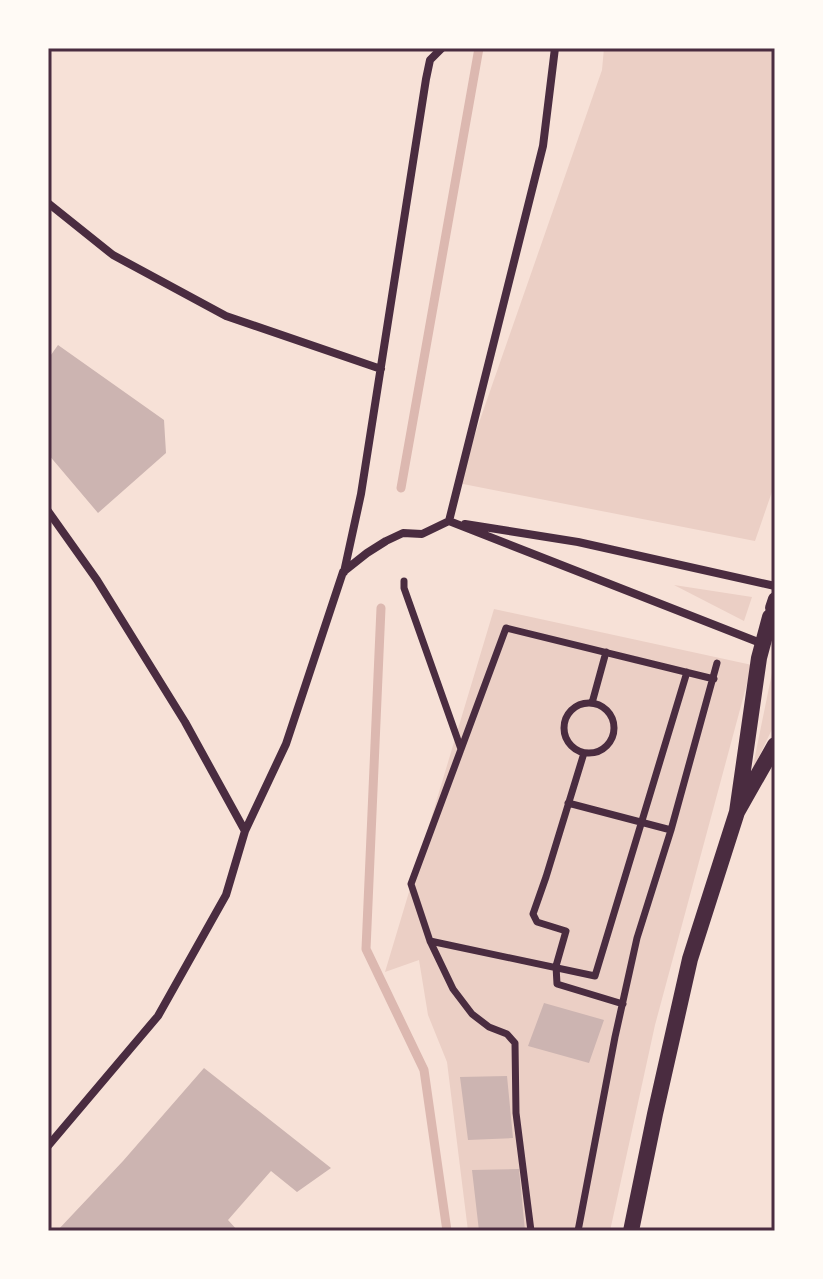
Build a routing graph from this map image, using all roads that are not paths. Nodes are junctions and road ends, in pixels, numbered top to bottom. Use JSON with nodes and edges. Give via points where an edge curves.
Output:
{"nodes":[{"id":1,"x":442,"y":48,"type":"edge"},
{"id":2,"x":555,"y":48,"type":"edge"},
{"id":3,"x":48,"y":203,"type":"edge"},
{"id":4,"x":381,"y":369,"type":"junction"},
{"id":5,"x":48,"y":511,"type":"edge"},
{"id":6,"x":449,"y":521,"type":"junction"},
{"id":7,"x":343,"y":572,"type":"junction"},
{"id":8,"x":404,"y":581,"type":"dead end"},
{"id":9,"x":775,"y":586,"type":"edge"},
{"id":10,"x":773,"y":607,"type":"edge"},
{"id":11,"x":769,"y":640,"type":"edge"},
{"id":12,"x":606,"y":652,"type":"junction"},
{"id":13,"x":717,"y":663,"type":"dead end"},
{"id":14,"x":687,"y":672,"type":"junction"},
{"id":15,"x":714,"y":679,"type":"junction"},
{"id":16,"x":592,"y":703,"type":"junction"},
{"id":17,"x":775,"y":745,"type":"edge"},
{"id":18,"x":461,"y":749,"type":"junction"},
{"id":19,"x":584,"y":753,"type":"junction"},
{"id":20,"x":568,"y":803,"type":"junction"},
{"id":21,"x":737,"y":812,"type":"junction"},
{"id":22,"x":642,"y":822,"type":"junction"},
{"id":23,"x":671,"y":830,"type":"junction"},
{"id":24,"x":245,"y":831,"type":"junction"},
{"id":25,"x":430,"y":941,"type":"junction"},
{"id":26,"x":556,"y":966,"type":"junction"},
{"id":27,"x":623,"y":1004,"type":"junction"},
{"id":28,"x":48,"y":1146,"type":"edge"},
{"id":29,"x":531,"y":1231,"type":"edge"},
{"id":30,"x":578,"y":1231,"type":"edge"},
{"id":31,"x":631,"y":1231,"type":"edge"}],
"edges":[{"from":1,"to":4,"type":"street","via":[[430,60],[426,79]]},
{"from":2,"to":6,"type":"street","via":[[543,146]]},
{"from":3,"to":4,"type":"street","via":[[113,255],[226,316]]},
{"from":4,"to":7,"type":"street"},
{"from":5,"to":24,"type":"street","via":[[177,709]]},
{"from":6,"to":7,"type":"street","via":[[422,534],[403,533],[386,541]]},
{"from":6,"to":9,"type":"street","via":[[578,542]]},
{"from":6,"to":11,"type":"street"},
{"from":7,"to":24,"type":"street","via":[[286,744]]},
{"from":8,"to":18,"type":"street"},
{"from":10,"to":11,"type":"main road"},
{"from":11,"to":21,"type":"main road","via":[[759,658]]},
{"from":12,"to":14,"type":"street"},
{"from":12,"to":16,"type":"street"},
{"from":12,"to":18,"type":"street","via":[[506,628]]},
{"from":13,"to":15,"type":"street"},
{"from":14,"to":15,"type":"street"},
{"from":14,"to":22,"type":"street"},
{"from":15,"to":23,"type":"street"},
{"from":16,"to":19,"type":"street","via":[[576,706],[563,726],[572,748]]},
{"from":16,"to":19,"type":"street","via":[[612,719],[613,735],[603,749]]},
{"from":17,"to":21,"type":"main road"},
{"from":18,"to":25,"type":"street","via":[[411,884]]},
{"from":19,"to":20,"type":"street"},
{"from":20,"to":22,"type":"street"},
{"from":20,"to":26,"type":"street","via":[[533,914],[537,922],[566,931]]},
{"from":21,"to":31,"type":"main road","via":[[690,959]]},
{"from":22,"to":23,"type":"street"},
{"from":22,"to":26,"type":"street","via":[[595,976]]},
{"from":23,"to":27,"type":"street","via":[[637,938]]},
{"from":24,"to":28,"type":"street","via":[[226,895],[158,1016]]},
{"from":25,"to":26,"type":"street"},
{"from":25,"to":29,"type":"street","via":[[453,989],[472,1014],[515,1043],[516,1113]]},
{"from":26,"to":27,"type":"street","via":[[557,984]]},
{"from":27,"to":30,"type":"street"}]}
